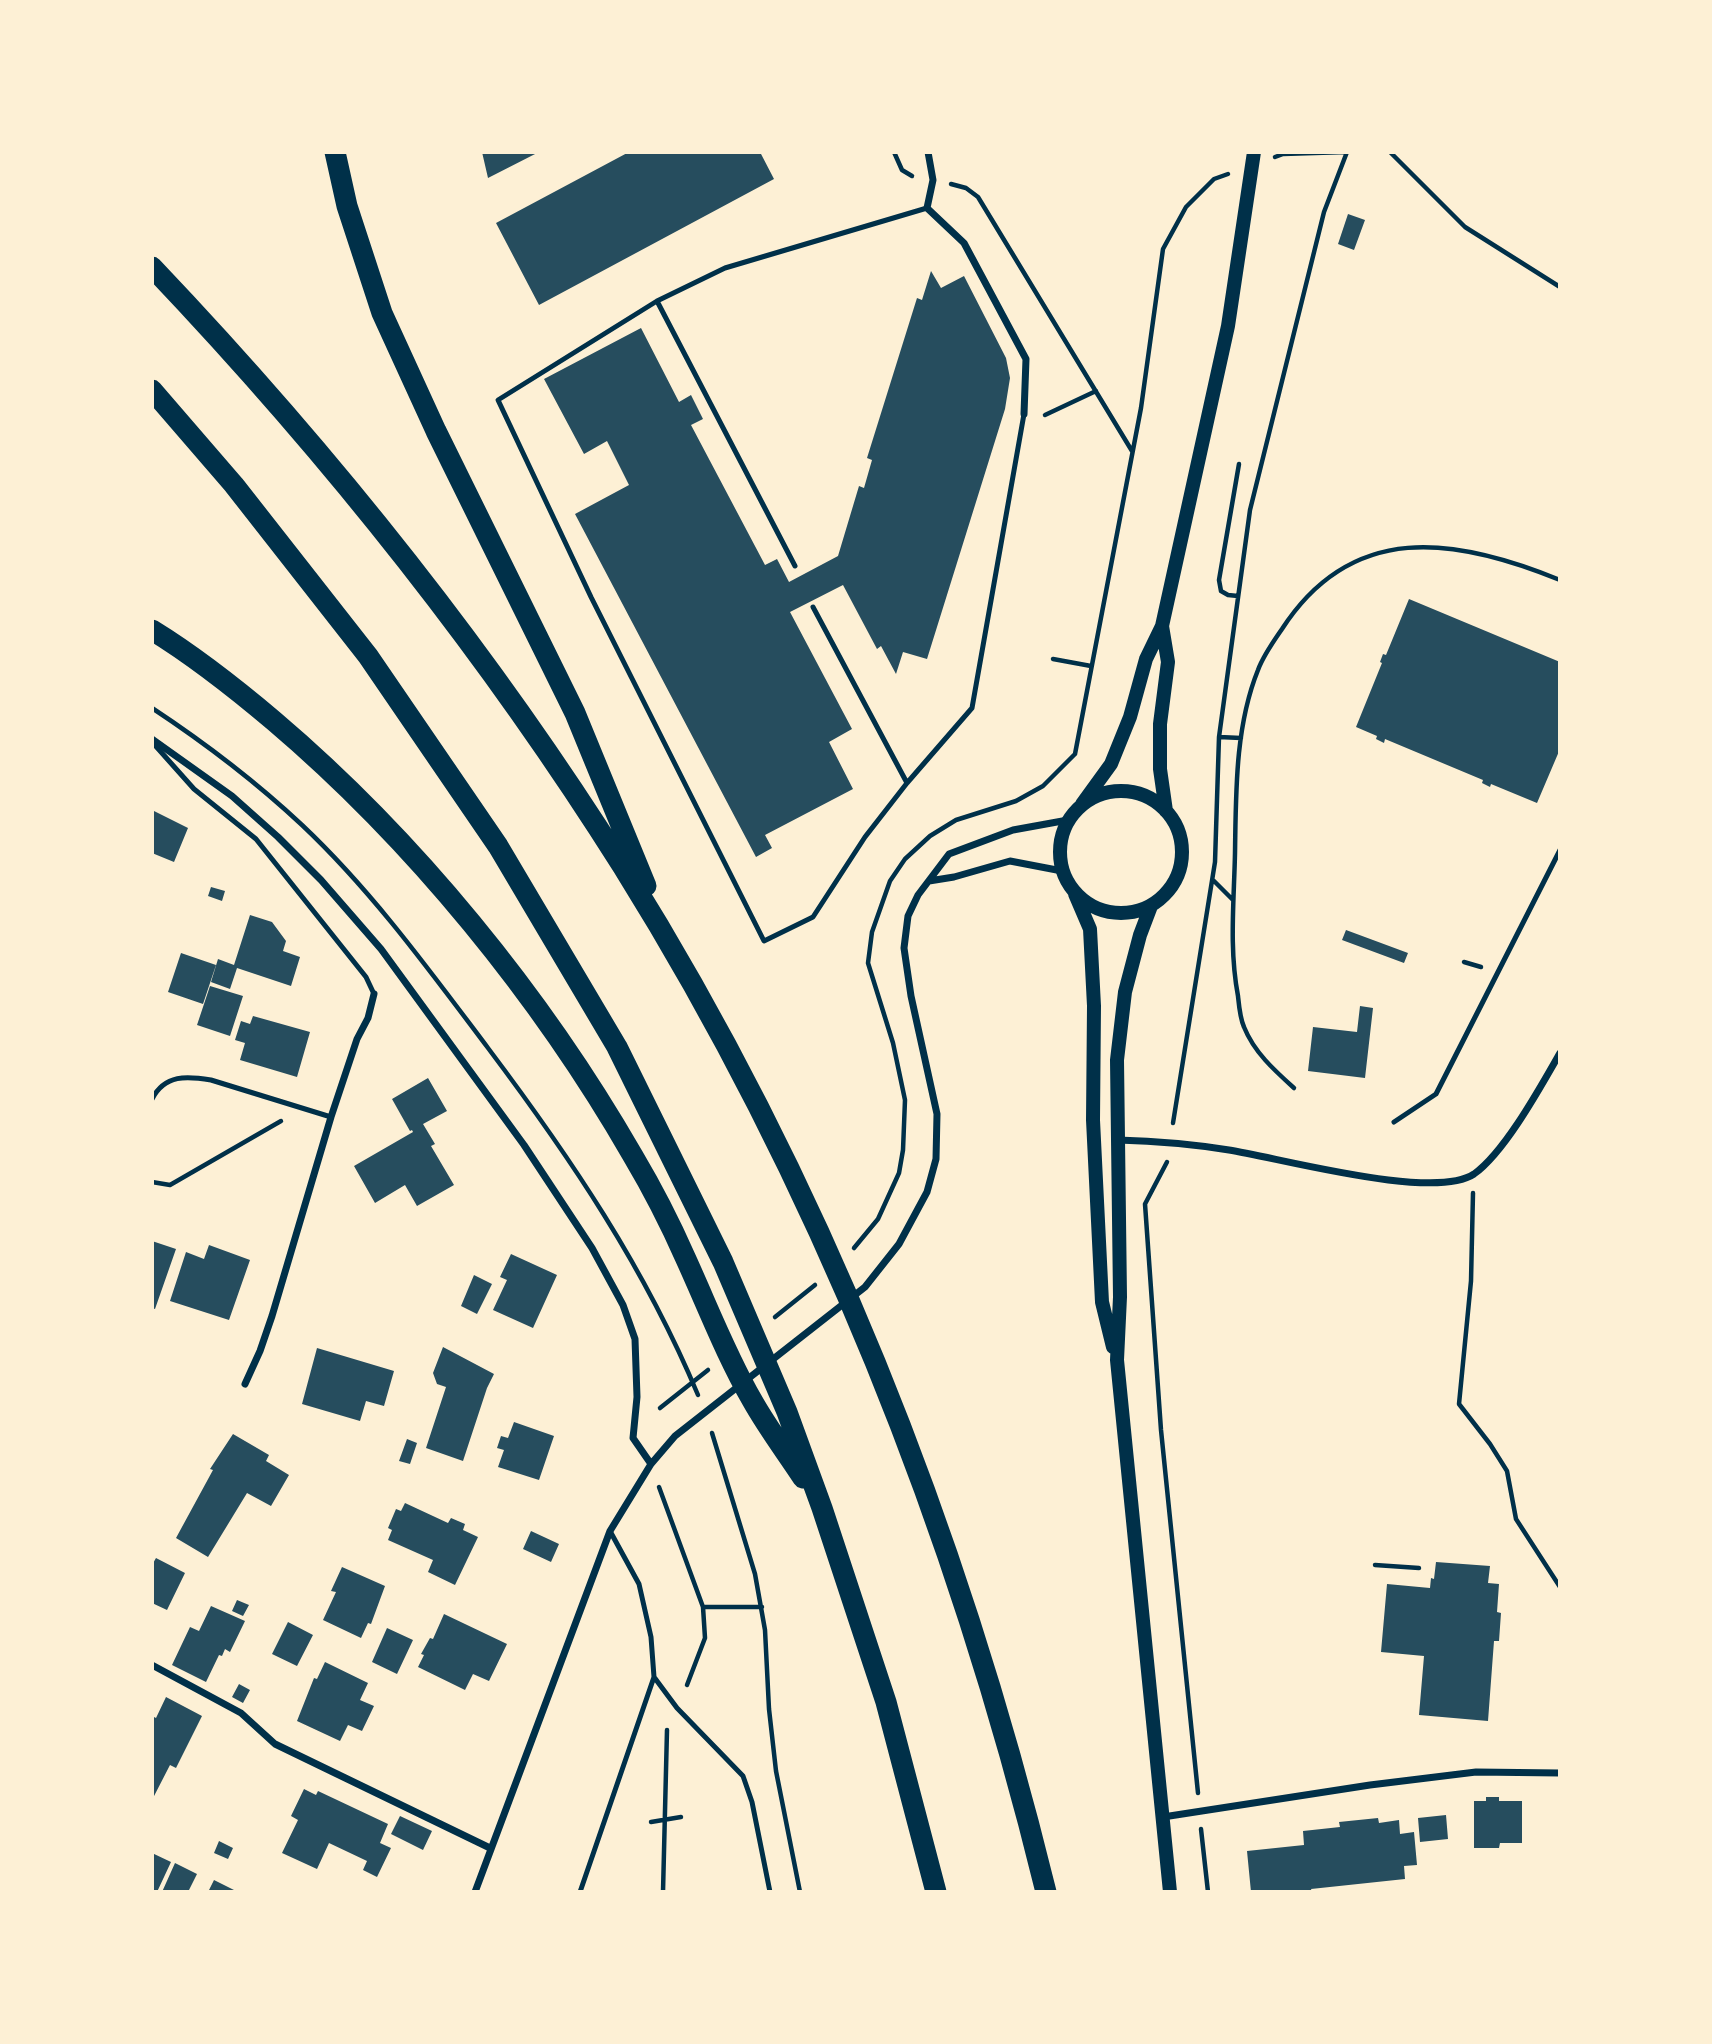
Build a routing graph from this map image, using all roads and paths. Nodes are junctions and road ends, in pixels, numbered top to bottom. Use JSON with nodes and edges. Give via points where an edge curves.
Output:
{"nodes":[{"id":1,"x":335,"y":152,"type":"edge"},
{"id":2,"x":894,"y":152,"type":"edge"},
{"id":3,"x":928,"y":152,"type":"edge"},
{"id":4,"x":1254,"y":152,"type":"edge"},
{"id":5,"x":1347,"y":152,"type":"edge"},
{"id":6,"x":1390,"y":152,"type":"edge"},
{"id":7,"x":1283,"y":154,"type":"edge"},
{"id":8,"x":1214,"y":179,"type":"dead end"},
{"id":9,"x":933,"y":180,"type":"junction"},
{"id":10,"x":926,"y":208,"type":"junction"},
{"id":11,"x":152,"y":267,"type":"edge"},
{"id":12,"x":1560,"y":287,"type":"edge"},
{"id":13,"x":657,"y":301,"type":"junction"},
{"id":14,"x":152,"y":390,"type":"edge"},
{"id":15,"x":1096,"y":391,"type":"junction"},
{"id":16,"x":1024,"y":414,"type":"joint"},
{"id":17,"x":1045,"y":415,"type":"dead end"},
{"id":18,"x":1133,"y":451,"type":"junction"},
{"id":19,"x":1239,"y":464,"type":"dead end"},
{"id":20,"x":795,"y":566,"type":"dead end"},
{"id":21,"x":1560,"y":580,"type":"edge"},
{"id":22,"x":1238,"y":596,"type":"junction"},
{"id":23,"x":813,"y":607,"type":"dead end"},
{"id":24,"x":1162,"y":626,"type":"junction"},
{"id":25,"x":152,"y":630,"type":"edge"},
{"id":26,"x":1053,"y":659,"type":"dead end"},
{"id":27,"x":1091,"y":666,"type":"junction"},
{"id":28,"x":1219,"y":737,"type":"junction"},
{"id":29,"x":1241,"y":738,"type":"junction"},
{"id":30,"x":152,"y":741,"type":"edge"},
{"id":31,"x":907,"y":783,"type":"junction"},
{"id":32,"x":1016,"y":801,"type":"dead end"},
{"id":33,"x":1083,"y":804,"type":"junction"},
{"id":34,"x":1166,"y":811,"type":"junction"},
{"id":35,"x":1069,"y":820,"type":"junction"},
{"id":36,"x":1560,"y":850,"type":"edge"},
{"id":37,"x":1062,"y":871,"type":"junction"},
{"id":38,"x":1213,"y":880,"type":"junction"},
{"id":39,"x":929,"y":881,"type":"junction"},
{"id":40,"x":1075,"y":894,"type":"junction"},
{"id":41,"x":1234,"y":900,"type":"junction"},
{"id":42,"x":1151,"y":905,"type":"junction"},
{"id":43,"x":675,"y":956,"type":"junction"},
{"id":44,"x":374,"y":994,"type":"joint"},
{"id":45,"x":1560,"y":1053,"type":"edge"},
{"id":46,"x":1294,"y":1088,"type":"dead end"},
{"id":47,"x":152,"y":1099,"type":"edge"},
{"id":48,"x":302,"y":1110,"type":"junction"},
{"id":49,"x":331,"y":1117,"type":"junction"},
{"id":50,"x":1394,"y":1122,"type":"dead end"},
{"id":51,"x":1117,"y":1140,"type":"junction"},
{"id":52,"x":1173,"y":1142,"type":"junction"},
{"id":53,"x":899,"y":1172,"type":"dead end"},
{"id":54,"x":1473,"y":1175,"type":"junction"},
{"id":55,"x":152,"y":1182,"type":"edge"},
{"id":56,"x":846,"y":1256,"type":"dead end"},
{"id":57,"x":820,"y":1281,"type":"dead end"},
{"id":58,"x":767,"y":1323,"type":"dead end"},
{"id":59,"x":1117,"y":1360,"type":"junction"},
{"id":60,"x":713,"y":1365,"type":"dead end"},
{"id":61,"x":245,"y":1384,"type":"dead end"},
{"id":62,"x":660,"y":1408,"type":"dead end"},
{"id":63,"x":650,"y":1464,"type":"junction"},
{"id":64,"x":822,"y":1507,"type":"junction"},
{"id":65,"x":610,"y":1531,"type":"junction"},
{"id":66,"x":1374,"y":1565,"type":"dead end"},
{"id":67,"x":1419,"y":1568,"type":"dead end"},
{"id":68,"x":1560,"y":1587,"type":"edge"},
{"id":69,"x":703,"y":1607,"type":"junction"},
{"id":70,"x":152,"y":1665,"type":"edge"},
{"id":71,"x":654,"y":1678,"type":"junction"},
{"id":72,"x":687,"y":1685,"type":"dead end"},
{"id":73,"x":667,"y":1730,"type":"dead end"},
{"id":74,"x":1560,"y":1773,"type":"edge"},
{"id":75,"x":1199,"y":1813,"type":"junction"},
{"id":76,"x":681,"y":1817,"type":"dead end"},
{"id":77,"x":1163,"y":1817,"type":"junction"},
{"id":78,"x":666,"y":1820,"type":"junction"},
{"id":79,"x":651,"y":1822,"type":"dead end"},
{"id":80,"x":490,"y":1848,"type":"junction"},
{"id":81,"x":475,"y":1892,"type":"edge"},
{"id":82,"x":580,"y":1892,"type":"edge"},
{"id":83,"x":663,"y":1892,"type":"edge"},
{"id":84,"x":770,"y":1892,"type":"edge"},
{"id":85,"x":800,"y":1892,"type":"edge"},
{"id":86,"x":936,"y":1892,"type":"edge"},
{"id":87,"x":1046,"y":1892,"type":"edge"},
{"id":88,"x":1170,"y":1892,"type":"edge"},
{"id":89,"x":1208,"y":1892,"type":"edge"}],
"edges":[{"from":1,"to":43,"type":"highway","via":[[354,228],[387,325],[575,713]]},
{"from":2,"to":9,"type":"path","via":[[902,170]]},
{"from":3,"to":9,"type":"street"},
{"from":4,"to":24,"type":"main road","via":[[1228,326]]},
{"from":5,"to":7,"type":"path"},
{"from":5,"to":22,"type":"path","via":[[1324,212],[1250,510]]},
{"from":6,"to":12,"type":"path","via":[[1465,227]]},
{"from":8,"to":18,"type":"path","via":[[1186,207],[1163,248]]},
{"from":9,"to":10,"type":"street"},
{"from":9,"to":15,"type":"path","via":[[966,188],[978,197]]},
{"from":10,"to":13,"type":"lane","via":[[725,268]]},
{"from":10,"to":16,"type":"street","via":[[964,243],[1026,359]]},
{"from":11,"to":43,"type":"highway","via":[[299,427],[442,604],[578,798]]},
{"from":13,"to":20,"type":"lane"},
{"from":13,"to":31,"type":"lane","via":[[498,400],[764,941],[813,917]]},
{"from":14,"to":64,"type":"highway","via":[[234,485],[368,656],[498,846],[617,1047],[662,1134],[723,1262]]},
{"from":15,"to":17,"type":"path"},
{"from":15,"to":18,"type":"path"},
{"from":16,"to":31,"type":"lane","via":[[972,708]]},
{"from":18,"to":27,"type":"path"},
{"from":19,"to":22,"type":"path","via":[[1219,580],[1221,591]]},
{"from":21,"to":29,"type":"path","via":[[1469,551],[1428,545],[1390,549],[1356,561],[1318,584],[1293,611],[1258,668]]},
{"from":22,"to":28,"type":"path"},
{"from":23,"to":31,"type":"lane"},
{"from":24,"to":33,"type":"main road","via":[[1146,659],[1111,764]]},
{"from":24,"to":34,"type":"main road","via":[[1168,662],[1160,724]]},
{"from":25,"to":64,"type":"highway","via":[[206,667],[307,749],[391,831],[508,970],[633,1156],[752,1401]]},
{"from":26,"to":27,"type":"path"},
{"from":27,"to":32,"type":"path","via":[[1075,754],[1044,786]]},
{"from":28,"to":29,"type":"path"},
{"from":28,"to":38,"type":"path"},
{"from":29,"to":41,"type":"path"},
{"from":30,"to":44,"type":"lane","via":[[194,789],[256,839],[366,977]]},
{"from":30,"to":63,"type":"street","via":[[232,796],[321,880],[382,949],[524,1145],[592,1248],[623,1306],[635,1339],[633,1438]]},
{"from":33,"to":34,"type":"main road","via":[[1103,793],[1126,791],[1148,797]]},
{"from":33,"to":35,"type":"main road"},
{"from":34,"to":42,"type":"main road","via":[[1178,829],[1179,872],[1168,891]]},
{"from":35,"to":37,"type":"main road","via":[[1061,836]]},
{"from":35,"to":39,"type":"street","via":[[1013,830],[949,855]]},
{"from":36,"to":50,"type":"lane","via":[[1436,1094]]},
{"from":37,"to":39,"type":"street","via":[[1010,861]]},
{"from":37,"to":40,"type":"main road"},
{"from":38,"to":41,"type":"path"},
{"from":38,"to":52,"type":"path","via":[[1173,1112]]},
{"from":39,"to":63,"type":"street","via":[[908,916],[904,948],[937,1114],[936,1159],[927,1192],[899,1244],[865,1287],[675,1436]]},
{"from":40,"to":42,"type":"main road","via":[[1112,914],[1132,913]]},
{"from":40,"to":59,"type":"main road","via":[[1090,929],[1102,1302]]},
{"from":41,"to":46,"type":"path","via":[[1233,971],[1243,1026],[1261,1056]]},
{"from":42,"to":51,"type":"main road","via":[[1125,992]]},
{"from":43,"to":87,"type":"highway","via":[[786,1164],[882,1378],[986,1667]]},
{"from":44,"to":49,"type":"street"},
{"from":45,"to":54,"type":"street","via":[[1497,1150]]},
{"from":47,"to":48,"type":"lane","via":[[176,1077],[192,1076]]},
{"from":48,"to":49,"type":"lane"},
{"from":48,"to":55,"type":"path","via":[[170,1185]]},
{"from":49,"to":61,"type":"street","via":[[272,1316]]},
{"from":51,"to":52,"type":"street"},
{"from":51,"to":59,"type":"main road"},
{"from":52,"to":54,"type":"street","via":[[1404,1183],[1442,1183]]},
{"from":52,"to":75,"type":"path","via":[[1145,1204],[1161,1430]]},
{"from":53,"to":56,"type":"path","via":[[878,1219]]},
{"from":54,"to":68,"type":"path","via":[[1471,1281],[1459,1404],[1507,1471],[1516,1519]]},
{"from":57,"to":58,"type":"path"},
{"from":59,"to":77,"type":"main road"},
{"from":60,"to":62,"type":"path"},
{"from":63,"to":65,"type":"street"},
{"from":63,"to":69,"type":"path"},
{"from":64,"to":86,"type":"highway","via":[[886,1702]]},
{"from":65,"to":71,"type":"lane","via":[[639,1584]]},
{"from":65,"to":80,"type":"street"},
{"from":66,"to":67,"type":"path"},
{"from":69,"to":72,"type":"path","via":[[705,1638]]},
{"from":69,"to":85,"type":"path","via":[[762,1607],[776,1771]]},
{"from":70,"to":80,"type":"street","via":[[241,1713],[275,1744]]},
{"from":71,"to":82,"type":"lane"},
{"from":71,"to":84,"type":"lane","via":[[743,1776]]},
{"from":73,"to":78,"type":"path"},
{"from":74,"to":75,"type":"street","via":[[1476,1772]]},
{"from":75,"to":77,"type":"street"},
{"from":75,"to":89,"type":"path"},
{"from":76,"to":78,"type":"path"},
{"from":77,"to":88,"type":"main road"},
{"from":78,"to":79,"type":"path"},
{"from":78,"to":83,"type":"path"},
{"from":80,"to":81,"type":"street"}]}
